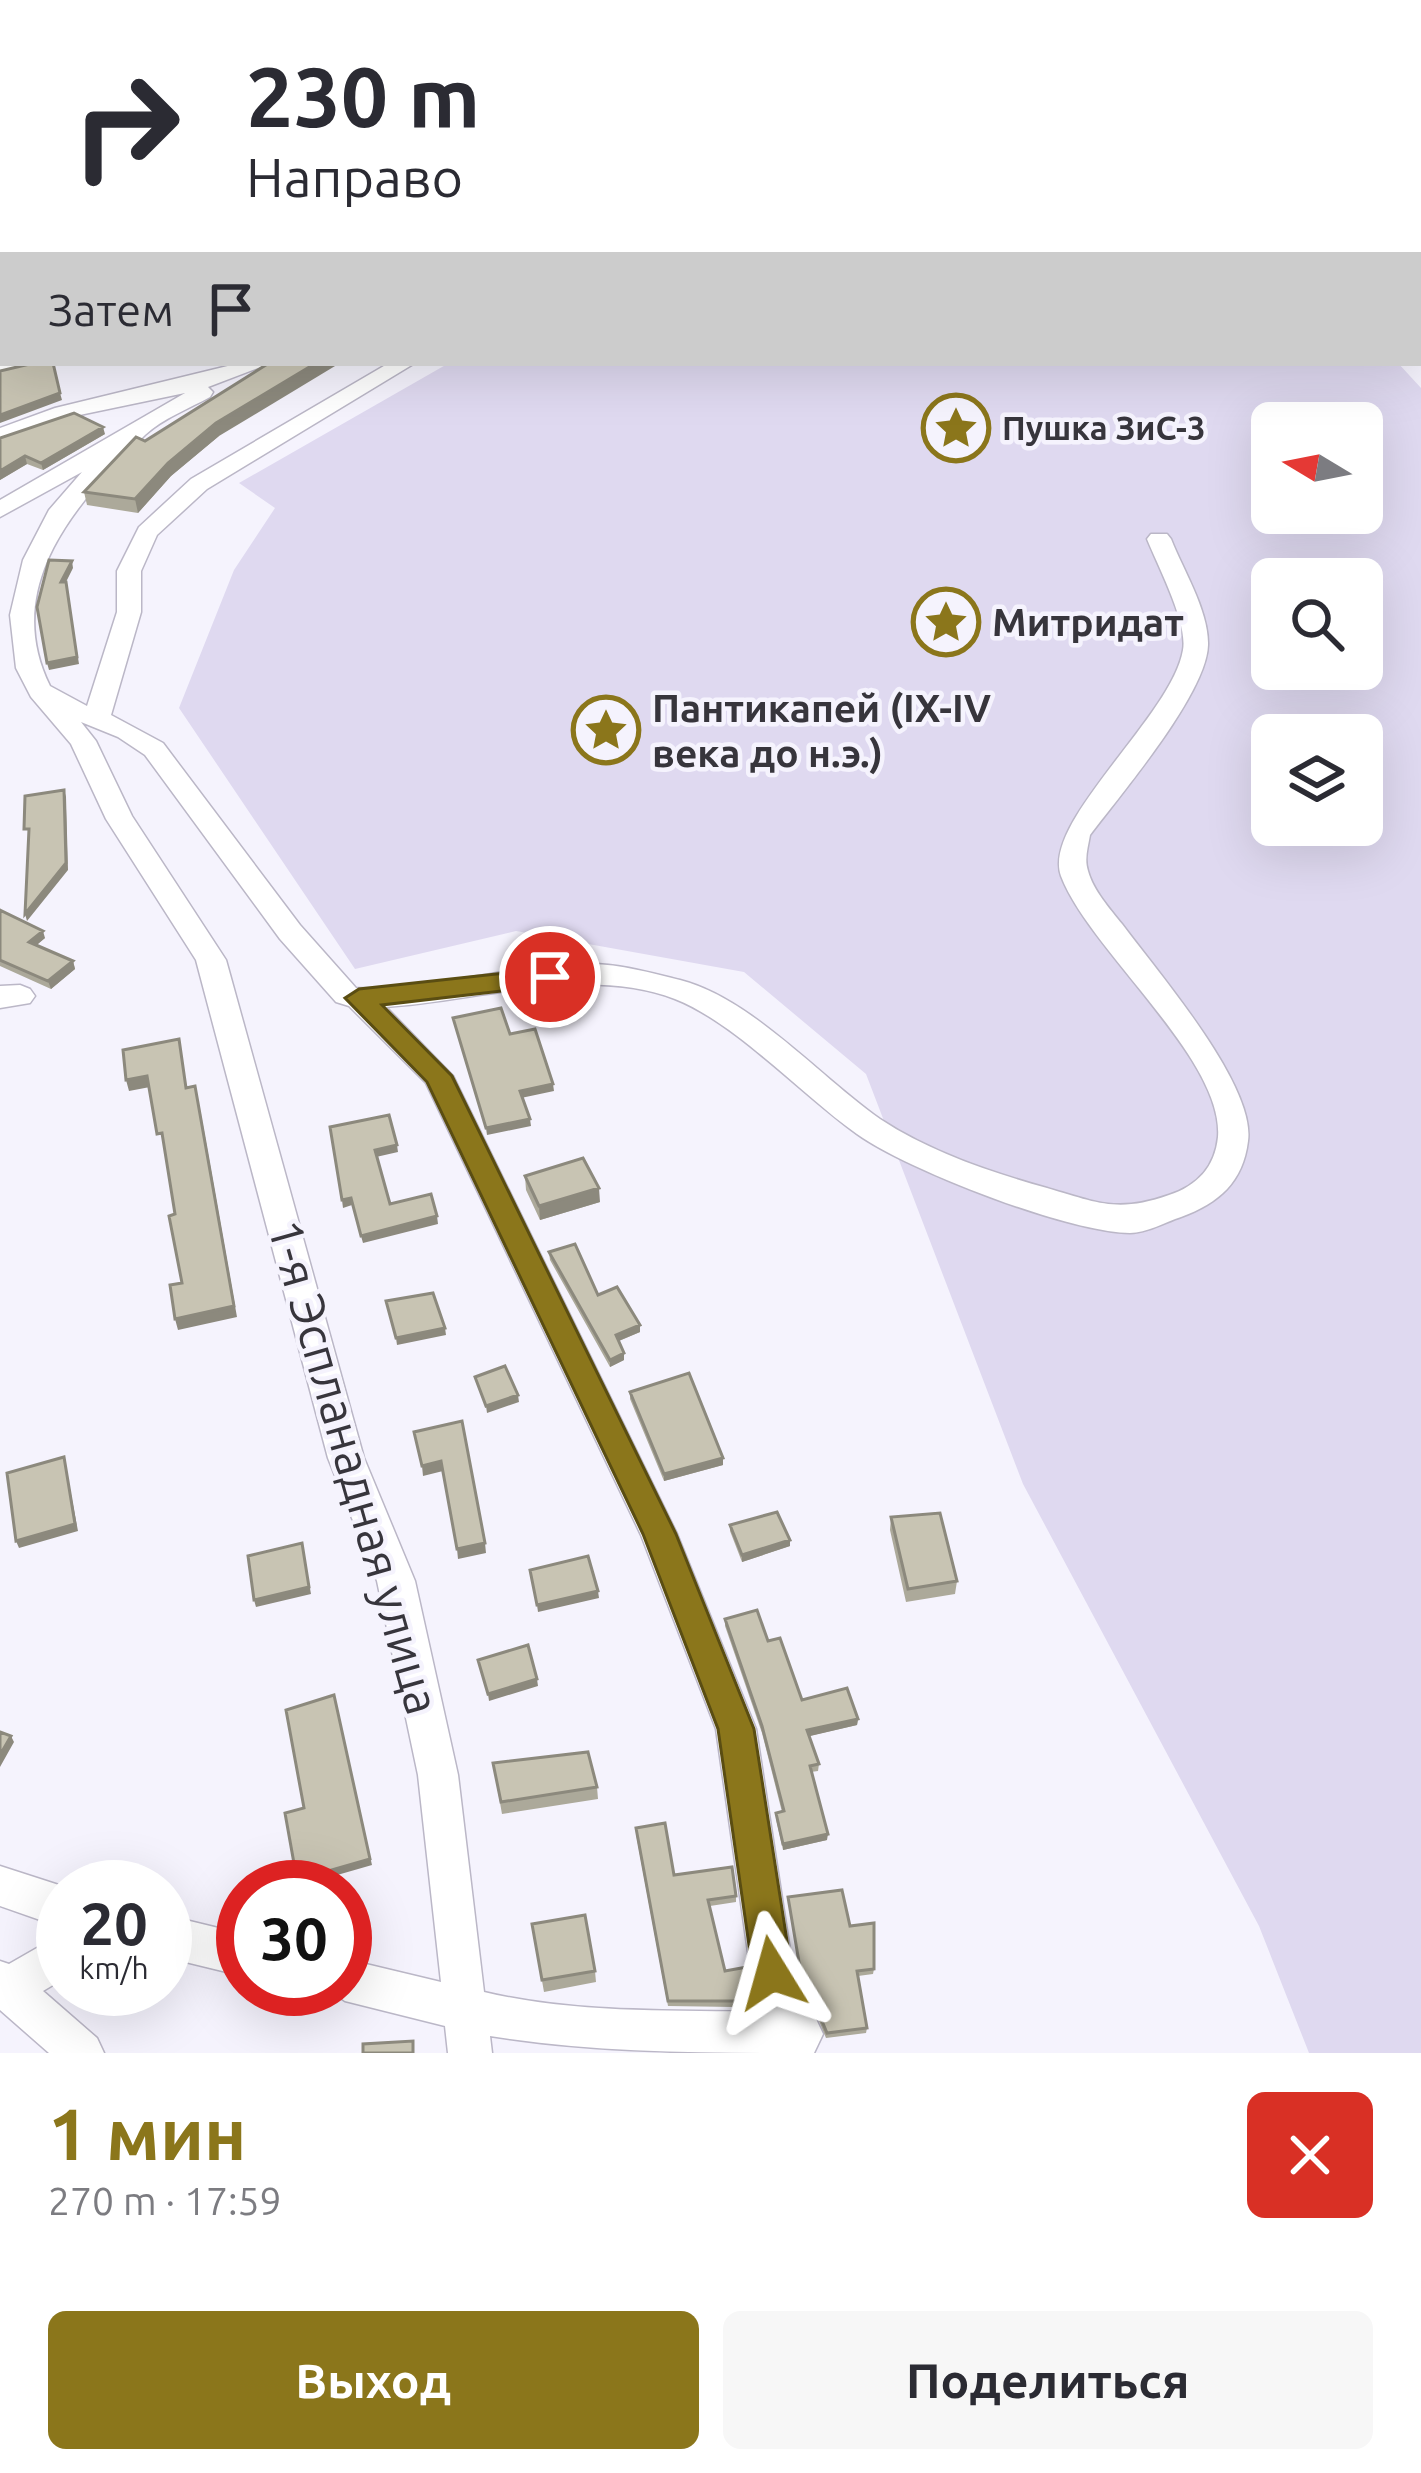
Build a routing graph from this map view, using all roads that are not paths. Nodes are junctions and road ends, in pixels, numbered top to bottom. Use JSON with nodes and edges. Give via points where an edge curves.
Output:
{"nodes":[{"id":1,"x":253,"y":366,"type":"edge"},
{"id":2,"x":399,"y":366,"type":"edge"},
{"id":3,"x":228,"y":377,"type":"junction"},
{"id":4,"x":87,"y":407,"type":"junction"},
{"id":5,"x":137,"y":431,"type":"junction"},
{"id":6,"x":0,"y":436,"type":"edge"},
{"id":7,"x":0,"y":510,"type":"edge"},
{"id":8,"x":1159,"y":539,"type":"dead end"},
{"id":9,"x":5,"y":650,"type":"edge"},
{"id":10,"x":43,"y":694,"type":"junction"},
{"id":11,"x":98,"y":717,"type":"junction"},
{"id":12,"x":359,"y":998,"type":"junction"},
{"id":13,"x":0,"y":1886,"type":"edge"},
{"id":14,"x":36,"y":1898,"type":"edge"},
{"id":15,"x":36,"y":1968,"type":"edge"},
{"id":16,"x":3,"y":1986,"type":"edge"},
{"id":17,"x":372,"y":1987,"type":"edge"},
{"id":18,"x":461,"y":2008,"type":"junction"},
{"id":19,"x":796,"y":2043,"type":"edge"},
{"id":20,"x":82,"y":2053,"type":"edge"},
{"id":21,"x":470,"y":2053,"type":"edge"}],
"edges":[{"from":1,"to":3,"type":"street"},
{"from":2,"to":11,"type":"street","via":[[199,484],[147,532],[129,571],[129,612]]},
{"from":3,"to":4,"type":"street"},
{"from":3,"to":5,"type":"street"},
{"from":4,"to":5,"type":"street","via":[[121,416]]},
{"from":4,"to":6,"type":"street","via":[[35,418]]},
{"from":5,"to":7,"type":"street"},
{"from":5,"to":9,"type":"street","via":[[79,487],[32,549],[13,588]]},
{"from":8,"to":12,"type":"street","via":[[1196,650],[1173,704],[1077,834],[1072,855],[1093,906],[1229,1104],[1229,1155],[1218,1181],[1195,1199],[1132,1221],[970,1178],[872,1129],[683,991],[590,974]]},
{"from":9,"to":10,"type":"street","name":"1-я Эспланадная улица"},
{"from":10,"to":11,"type":"street"},
{"from":10,"to":18,"type":"street","name":"1-я Эспланадная улица","via":[[83,741],[120,819],[211,960],[346,1458],[396,1581],[438,1775]]},
{"from":11,"to":12,"type":"street","via":[[154,749],[290,932],[333,984]]},
{"from":12,"to":19,"type":"street","via":[[438,1076],[659,1534],[736,1729],[772,1973]]},
{"from":13,"to":14,"type":"street"},
{"from":15,"to":16,"type":"street"},
{"from":16,"to":20,"type":"street"},
{"from":17,"to":18,"type":"street"},
{"from":18,"to":19,"type":"street","via":[[528,2024]]},
{"from":18,"to":21,"type":"street","name":"1-я Эспланадная улица"}]}
